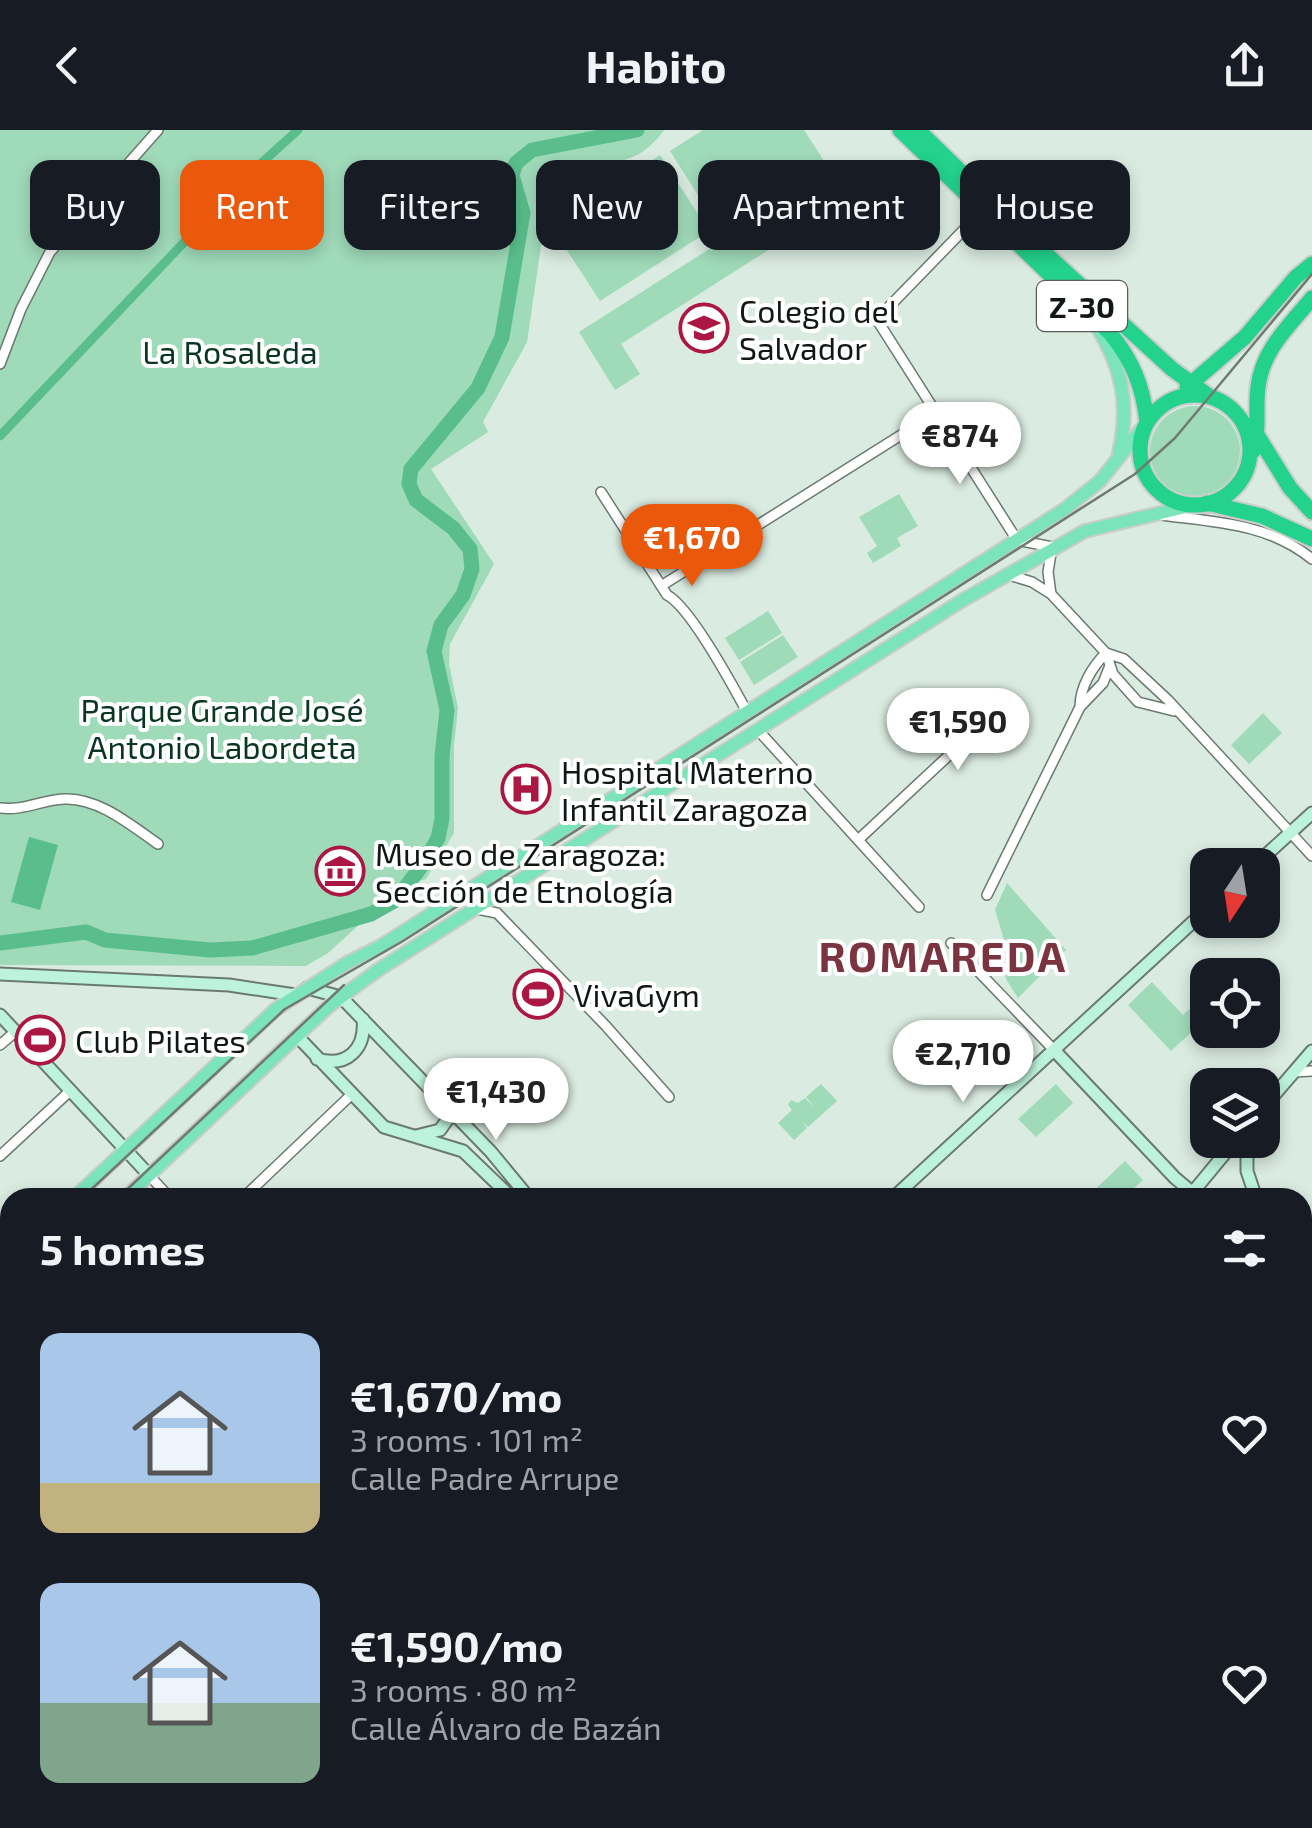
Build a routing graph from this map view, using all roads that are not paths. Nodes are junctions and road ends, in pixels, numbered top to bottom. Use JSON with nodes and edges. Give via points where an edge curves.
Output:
{"nodes":[{"id":1,"x":158,"y":130,"type":"edge"},
{"id":2,"x":900,"y":130,"type":"edge"},
{"id":3,"x":918,"y":130,"type":"edge"},
{"id":4,"x":960,"y":189,"type":"edge"},
{"id":5,"x":960,"y":234,"type":"edge"},
{"id":6,"x":1023,"y":250,"type":"edge"},
{"id":7,"x":1312,"y":264,"type":"edge"},
{"id":8,"x":1312,"y":298,"type":"edge"},
{"id":9,"x":1086,"y":310,"type":"junction"},
{"id":10,"x":0,"y":364,"type":"edge"},
{"id":11,"x":1191,"y":384,"type":"junction"},
{"id":12,"x":1209,"y":396,"type":"junction"},
{"id":13,"x":1172,"y":400,"type":"junction"},
{"id":14,"x":936,"y":412,"type":"junction"},
{"id":15,"x":1240,"y":416,"type":"junction"},
{"id":16,"x":1147,"y":422,"type":"junction"},
{"id":17,"x":1258,"y":434,"type":"junction"},
{"id":18,"x":1118,"y":457,"type":"junction"},
{"id":19,"x":1249,"y":459,"type":"junction"},
{"id":20,"x":601,"y":492,"type":"dead end"},
{"id":21,"x":1189,"y":506,"type":"junction"},
{"id":22,"x":1312,"y":512,"type":"edge"},
{"id":23,"x":1312,"y":539,"type":"edge"},
{"id":24,"x":1018,"y":540,"type":"junction"},
{"id":25,"x":1052,"y":547,"type":"junction"},
{"id":26,"x":1312,"y":558,"type":"edge"},
{"id":27,"x":1005,"y":575,"type":"junction"},
{"id":28,"x":661,"y":586,"type":"junction"},
{"id":29,"x":1051,"y":594,"type":"junction"},
{"id":30,"x":1106,"y":653,"type":"junction"},
{"id":31,"x":1109,"y":668,"type":"junction"},
{"id":32,"x":1118,"y":680,"type":"junction"},
{"id":33,"x":1103,"y":683,"type":"junction"},
{"id":34,"x":973,"y":698,"type":"dead end"},
{"id":35,"x":1080,"y":707,"type":"junction"},
{"id":36,"x":746,"y":712,"type":"junction"},
{"id":37,"x":1177,"y":712,"type":"junction"},
{"id":38,"x":758,"y":729,"type":"junction"},
{"id":39,"x":0,"y":808,"type":"edge"},
{"id":40,"x":1312,"y":813,"type":"edge"},
{"id":41,"x":1290,"y":833,"type":"junction"},
{"id":42,"x":858,"y":840,"type":"junction"},
{"id":43,"x":158,"y":844,"type":"dead end"},
{"id":44,"x":1274,"y":848,"type":"edge"},
{"id":45,"x":1312,"y":856,"type":"edge"},
{"id":46,"x":502,"y":894,"type":"junction"},
{"id":47,"x":987,"y":896,"type":"dead end"},
{"id":48,"x":920,"y":907,"type":"dead end"},
{"id":49,"x":475,"y":909,"type":"junction"},
{"id":50,"x":497,"y":913,"type":"junction"},
{"id":51,"x":1190,"y":925,"type":"edge"},
{"id":52,"x":951,"y":943,"type":"dead end"},
{"id":53,"x":0,"y":974,"type":"edge"},
{"id":54,"x":301,"y":991,"type":"junction"},
{"id":55,"x":341,"y":997,"type":"junction"},
{"id":56,"x":0,"y":1015,"type":"edge"},
{"id":57,"x":363,"y":1019,"type":"junction"},
{"id":58,"x":15,"y":1032,"type":"junction"},
{"id":59,"x":298,"y":1037,"type":"junction"},
{"id":60,"x":0,"y":1045,"type":"edge"},
{"id":61,"x":1054,"y":1050,"type":"junction"},
{"id":62,"x":1312,"y":1050,"type":"edge"},
{"id":63,"x":318,"y":1059,"type":"junction"},
{"id":64,"x":1312,"y":1071,"type":"edge"},
{"id":65,"x":1294,"y":1072,"type":"junction"},
{"id":66,"x":1280,"y":1088,"type":"edge"},
{"id":67,"x":70,"y":1091,"type":"junction"},
{"id":68,"x":351,"y":1095,"type":"junction"},
{"id":69,"x":669,"y":1097,"type":"dead end"},
{"id":70,"x":448,"y":1108,"type":"junction"},
{"id":71,"x":416,"y":1138,"type":"junction"},
{"id":72,"x":126,"y":1150,"type":"junction"},
{"id":73,"x":463,"y":1152,"type":"junction"},
{"id":74,"x":0,"y":1156,"type":"edge"},
{"id":75,"x":1222,"y":1158,"type":"edge"},
{"id":76,"x":1247,"y":1158,"type":"edge"},
{"id":77,"x":149,"y":1175,"type":"junction"},
{"id":78,"x":512,"y":1178,"type":"junction"},
{"id":79,"x":85,"y":1188,"type":"edge"},
{"id":80,"x":135,"y":1188,"type":"edge"},
{"id":81,"x":161,"y":1188,"type":"edge"},
{"id":82,"x":253,"y":1188,"type":"edge"},
{"id":83,"x":501,"y":1188,"type":"edge"},
{"id":84,"x":520,"y":1188,"type":"edge"},
{"id":85,"x":904,"y":1188,"type":"edge"},
{"id":86,"x":1185,"y":1188,"type":"edge"},
{"id":87,"x":1199,"y":1188,"type":"edge"},
{"id":88,"x":1253,"y":1188,"type":"edge"}],
"edges":[{"from":1,"to":10,"type":"street","via":[[50,252]]},
{"from":2,"to":4,"type":"highway","number":"Z-30"},
{"from":3,"to":11,"type":"highway","number":"Z-30"},
{"from":5,"to":14,"type":"street","via":[[879,319]]},
{"from":6,"to":9,"type":"highway","number":"Z-30"},
{"from":7,"to":11,"type":"highway"},
{"from":8,"to":17,"type":"highway","via":[[1266,358]]},
{"from":9,"to":16,"type":"highway","number":"Z-30","via":[[1133,366]]},
{"from":9,"to":18,"type":"main road","via":[[1123,380]]},
{"from":11,"to":12,"type":"highway","number":"Z-30"},
{"from":11,"to":13,"type":"highway"},
{"from":12,"to":13,"type":"highway"},
{"from":12,"to":15,"type":"highway"},
{"from":13,"to":16,"type":"highway"},
{"from":14,"to":24,"type":"street"},
{"from":14,"to":28,"type":"street"},
{"from":15,"to":17,"type":"highway"},
{"from":15,"to":19,"type":"highway"},
{"from":16,"to":18,"type":"main road"},
{"from":16,"to":21,"type":"highway","via":[[1142,468],[1155,488]]},
{"from":17,"to":19,"type":"highway"},
{"from":17,"to":22,"type":"highway"},
{"from":18,"to":24,"type":"main road","via":[[1086,493]]},
{"from":19,"to":21,"type":"highway","via":[[1232,491]]},
{"from":20,"to":28,"type":"street"},
{"from":21,"to":23,"type":"highway","via":[[1262,516]]},
{"from":21,"to":25,"type":"main road","via":[[1094,527]]},
{"from":21,"to":26,"type":"street","via":[[1287,542]]},
{"from":24,"to":25,"type":"street"},
{"from":24,"to":36,"type":"main road"},
{"from":25,"to":27,"type":"main road"},
{"from":25,"to":29,"type":"street"},
{"from":27,"to":29,"type":"street"},
{"from":27,"to":38,"type":"main road"},
{"from":28,"to":36,"type":"street","via":[[686,613]]},
{"from":29,"to":30,"type":"street"},
{"from":30,"to":31,"type":"street"},
{"from":30,"to":35,"type":"street","via":[[1090,673]]},
{"from":30,"to":37,"type":"street","via":[[1126,660]]},
{"from":31,"to":32,"type":"street"},
{"from":31,"to":33,"type":"street"},
{"from":32,"to":33,"type":"street"},
{"from":32,"to":37,"type":"street","via":[[1141,703]]},
{"from":33,"to":35,"type":"street"},
{"from":34,"to":42,"type":"street","via":[[991,716]]},
{"from":35,"to":47,"type":"street"},
{"from":36,"to":38,"type":"main road"},
{"from":36,"to":54,"type":"main road"},
{"from":37,"to":41,"type":"street"},
{"from":38,"to":42,"type":"street"},
{"from":38,"to":46,"type":"main road"},
{"from":39,"to":43,"type":"street","via":[[80,801]]},
{"from":40,"to":41,"type":"main road"},
{"from":41,"to":44,"type":"main road"},
{"from":41,"to":45,"type":"street"},
{"from":42,"to":48,"type":"street"},
{"from":46,"to":49,"type":"main road"},
{"from":46,"to":50,"type":"street"},
{"from":49,"to":50,"type":"street"},
{"from":49,"to":55,"type":"main road"},
{"from":50,"to":69,"type":"street"},
{"from":51,"to":61,"type":"main road"},
{"from":52,"to":61,"type":"street"},
{"from":53,"to":54,"type":"main road"},
{"from":54,"to":55,"type":"main road"},
{"from":54,"to":72,"type":"main road"},
{"from":55,"to":57,"type":"main road"},
{"from":55,"to":59,"type":"main road"},
{"from":56,"to":58,"type":"main road"},
{"from":57,"to":63,"type":"main road","via":[[362,1041],[352,1054],[335,1062]]},
{"from":57,"to":70,"type":"main road"},
{"from":58,"to":60,"type":"street"},
{"from":58,"to":67,"type":"main road"},
{"from":59,"to":63,"type":"main road"},
{"from":59,"to":77,"type":"main road"},
{"from":61,"to":85,"type":"main road"},
{"from":61,"to":86,"type":"main road"},
{"from":62,"to":65,"type":"main road"},
{"from":63,"to":68,"type":"main road"},
{"from":64,"to":65,"type":"street"},
{"from":65,"to":66,"type":"main road"},
{"from":67,"to":72,"type":"main road"},
{"from":67,"to":74,"type":"street"},
{"from":68,"to":71,"type":"main road","via":[[384,1127]]},
{"from":68,"to":82,"type":"street"},
{"from":70,"to":71,"type":"main road","via":[[440,1130]]},
{"from":70,"to":78,"type":"main road"},
{"from":71,"to":73,"type":"main road"},
{"from":72,"to":77,"type":"main road"},
{"from":72,"to":79,"type":"main road"},
{"from":73,"to":78,"type":"main road"},
{"from":73,"to":83,"type":"main road"},
{"from":75,"to":87,"type":"main road"},
{"from":76,"to":88,"type":"main road"},
{"from":77,"to":80,"type":"main road"},
{"from":77,"to":81,"type":"street"},
{"from":78,"to":84,"type":"main road"}]}
